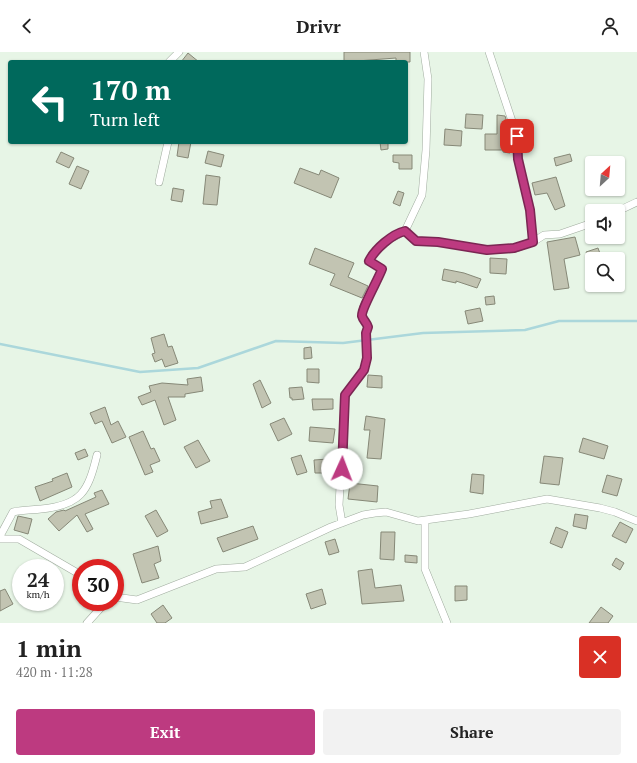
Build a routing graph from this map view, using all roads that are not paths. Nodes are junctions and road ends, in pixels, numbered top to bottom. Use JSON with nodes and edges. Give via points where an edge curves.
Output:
{"nodes":[{"id":1,"x":179,"y":52,"type":"edge"},
{"id":2,"x":424,"y":52,"type":"edge"},
{"id":3,"x":489,"y":52,"type":"edge"},
{"id":4,"x":171,"y":60,"type":"edge"},
{"id":5,"x":168,"y":144,"type":"edge"},
{"id":6,"x":159,"y":182,"type":"dead end"},
{"id":7,"x":637,"y":202,"type":"edge"},
{"id":8,"x":625,"y":208,"type":"edge"},
{"id":9,"x":585,"y":225,"type":"edge"},
{"id":10,"x":405,"y":231,"type":"junction"},
{"id":11,"x":533,"y":242,"type":"junction"},
{"id":12,"x":97,"y":455,"type":"dead end"},
{"id":13,"x":425,"y":520,"type":"junction"},
{"id":14,"x":637,"y":521,"type":"edge"},
{"id":15,"x":342,"y":523,"type":"junction"},
{"id":16,"x":0,"y":536,"type":"edge"},
{"id":17,"x":0,"y":540,"type":"edge"},
{"id":18,"x":72,"y":570,"type":"edge"},
{"id":19,"x":124,"y":598,"type":"edge"},
{"id":20,"x":98,"y":611,"type":"edge"},
{"id":21,"x":87,"y":623,"type":"edge"},
{"id":22,"x":447,"y":623,"type":"edge"}],
"edges":[{"from":1,"to":4,"type":"street"},
{"from":2,"to":10,"type":"street","via":[[428,79],[422,195]]},
{"from":3,"to":11,"type":"street","via":[[517,136],[518,159],[530,210]]},
{"from":5,"to":6,"type":"street"},
{"from":7,"to":8,"type":"street"},
{"from":9,"to":11,"type":"street","via":[[560,234],[544,235]]},
{"from":10,"to":11,"type":"street","via":[[416,241],[487,250],[514,248]]},
{"from":10,"to":15,"type":"street","via":[[373,253],[369,261],[382,269],[374,290],[363,308],[362,315],[368,327],[364,370],[345,395],[339,505]]},
{"from":12,"to":16,"type":"street","via":[[91,480],[83,493],[68,504],[14,511]]},
{"from":13,"to":14,"type":"street","via":[[547,499],[607,510]]},
{"from":13,"to":15,"type":"street","via":[[418,521],[380,512]]},
{"from":13,"to":22,"type":"street","via":[[425,569]]},
{"from":15,"to":19,"type":"street","via":[[244,567],[216,568],[137,600]]},
{"from":17,"to":18,"type":"street","via":[[19,539]]},
{"from":20,"to":21,"type":"street"}]}
